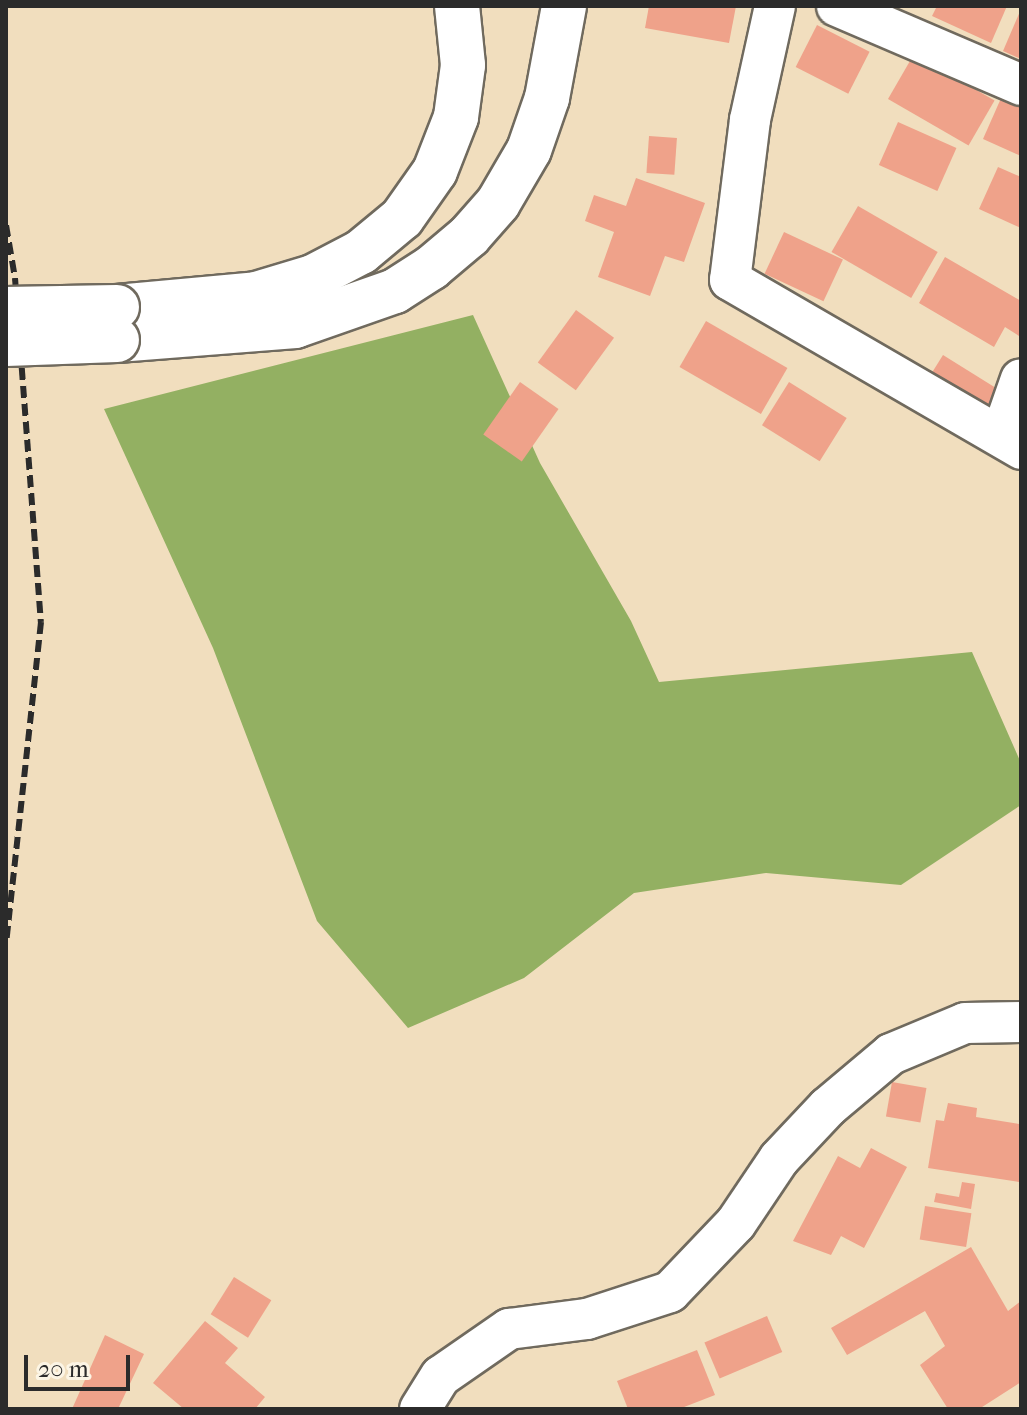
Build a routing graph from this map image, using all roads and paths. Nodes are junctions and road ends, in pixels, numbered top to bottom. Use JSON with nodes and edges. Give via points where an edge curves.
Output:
{"nodes":[{"id":1,"x":457,"y":6,"type":"edge"},
{"id":2,"x":564,"y":6,"type":"edge"},
{"id":3,"x":775,"y":6,"type":"edge"},
{"id":4,"x":837,"y":6,"type":"edge"},
{"id":5,"x":1021,"y":85,"type":"edge"},
{"id":6,"x":6,"y":309,"type":"edge"},
{"id":7,"x":117,"y":324,"type":"junction"},
{"id":8,"x":6,"y":344,"type":"edge"},
{"id":9,"x":1021,"y":379,"type":"edge"},
{"id":10,"x":1011,"y":443,"type":"edge"},
{"id":11,"x":1021,"y":1022,"type":"edge"},
{"id":12,"x":420,"y":1409,"type":"edge"}],
"edges":[{"from":1,"to":7,"type":"highway","via":[[463,65],[456,117],[435,171],[402,218],[361,252],[313,277]]},
{"from":2,"to":7,"type":"highway","via":[[547,98],[529,150],[498,203],[431,268],[395,291],[295,326]]},
{"from":3,"to":10,"type":"street","via":[[750,120],[730,280]]},
{"from":4,"to":5,"type":"street"},
{"from":6,"to":7,"type":"highway","bridge":true},
{"from":7,"to":8,"type":"highway","bridge":true},
{"from":9,"to":10,"type":"street"},
{"from":11,"to":12,"type":"street","via":[[965,1023],[891,1054],[828,1107],[779,1159],[736,1223],[670,1292],[587,1319],[509,1329],[441,1376]]}]}
